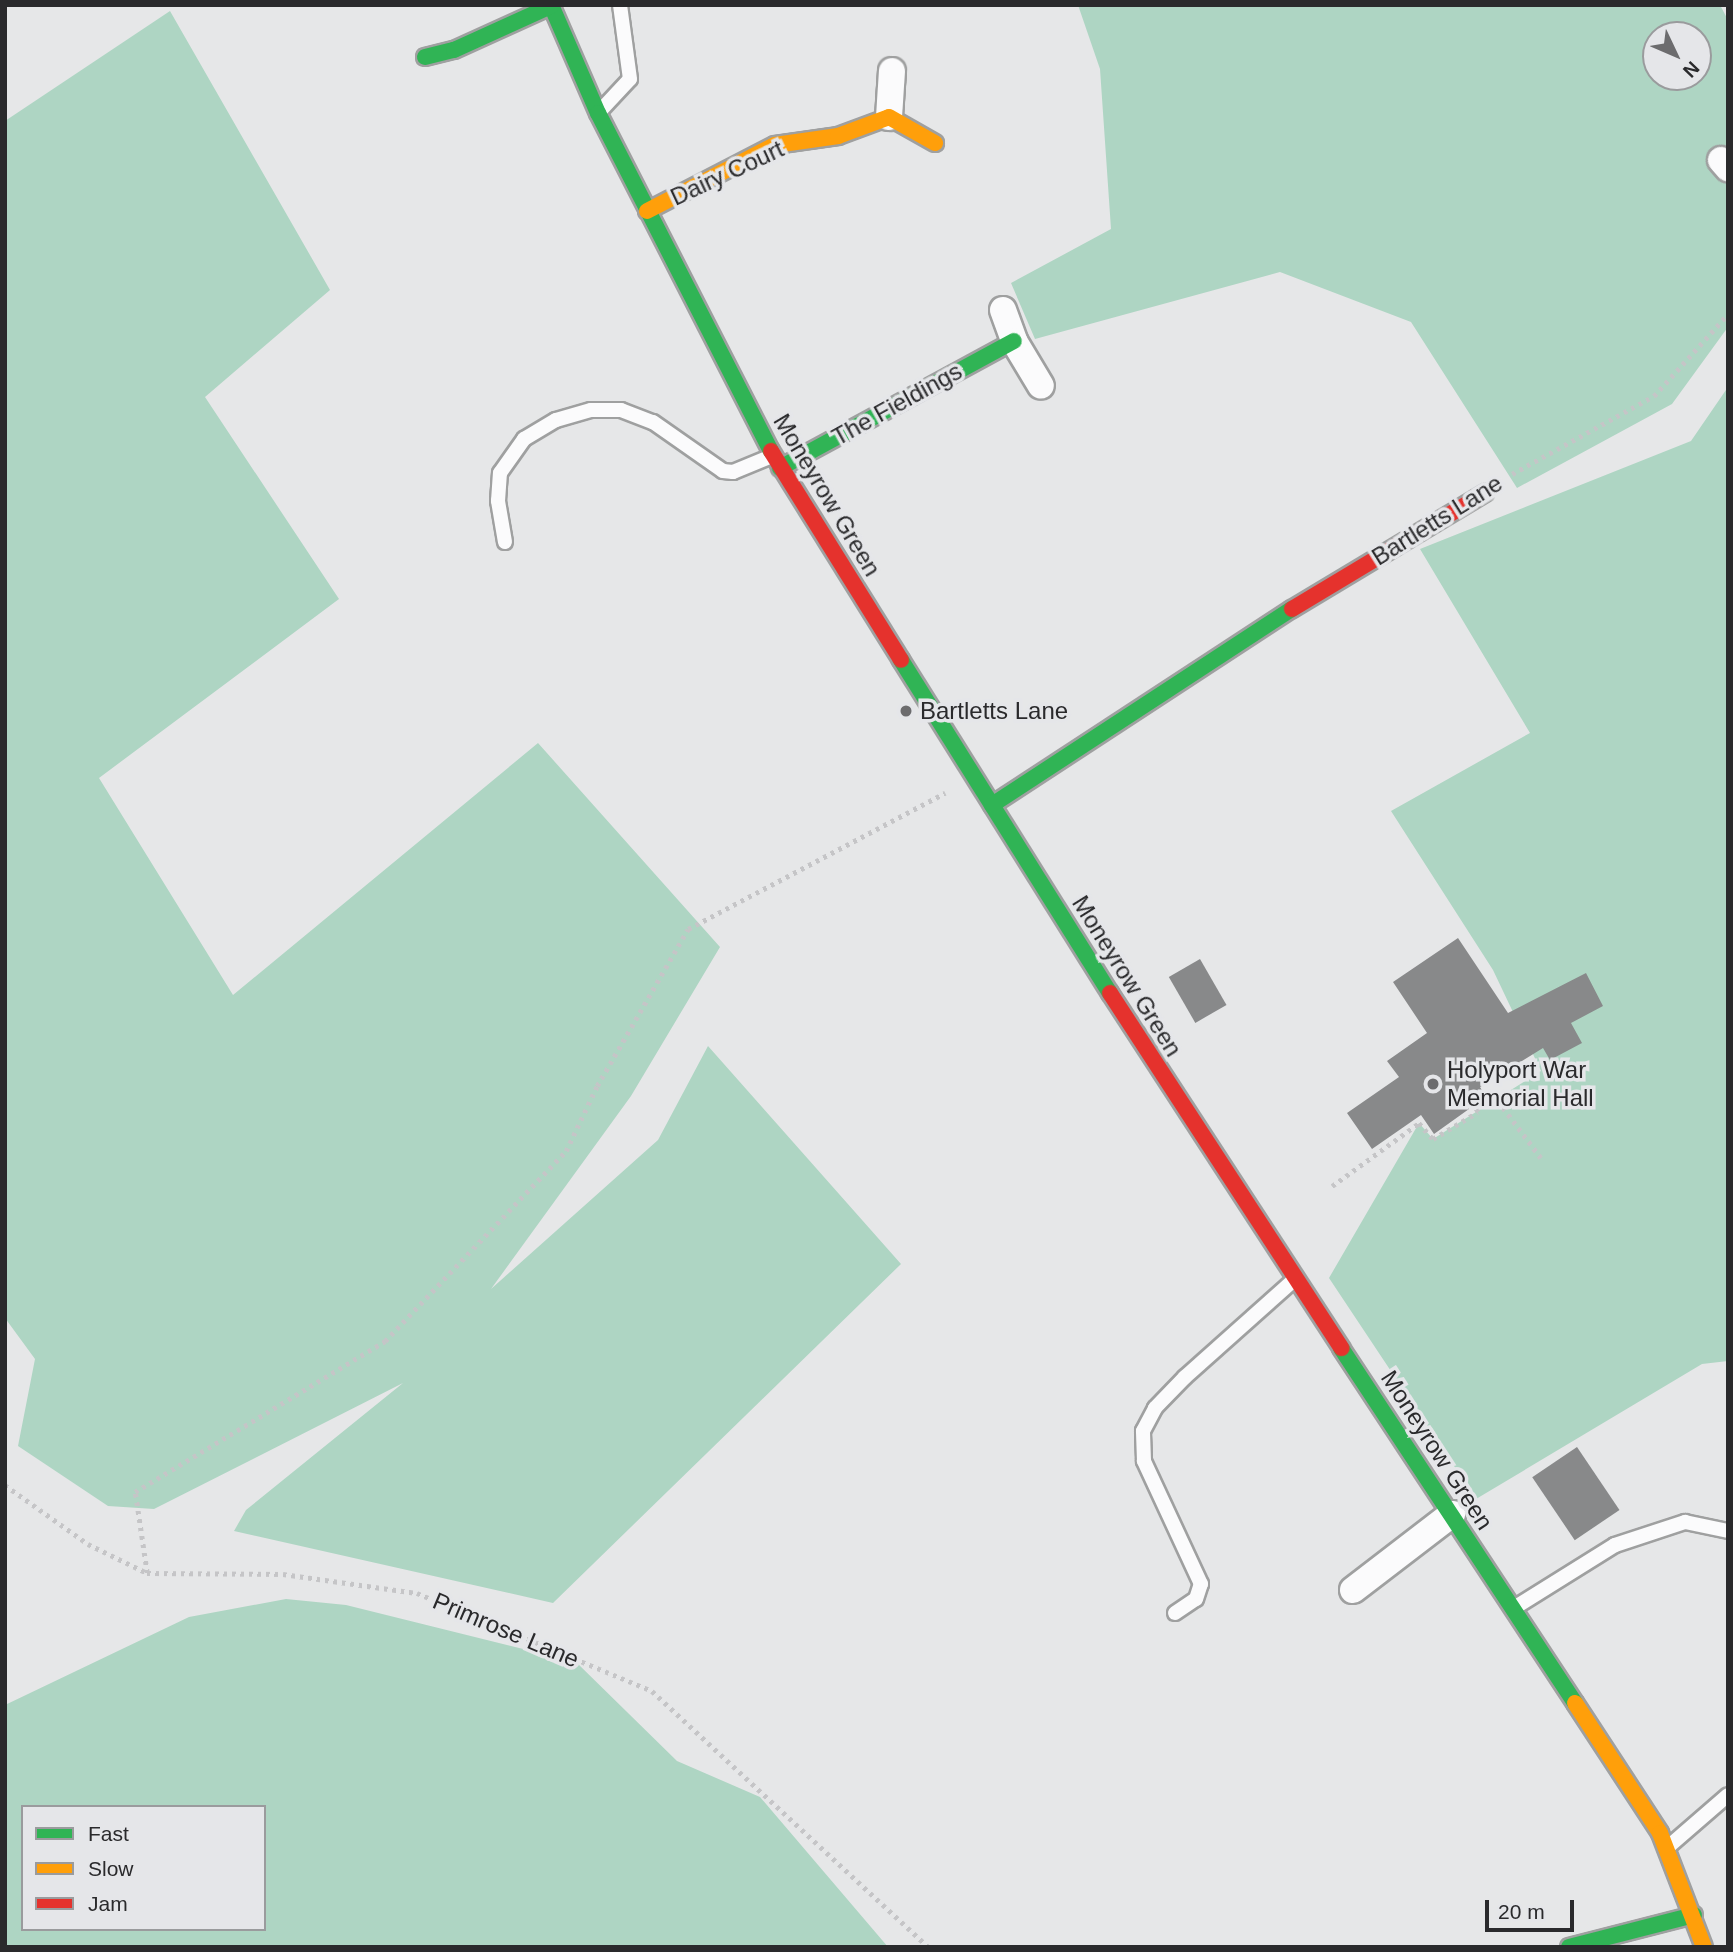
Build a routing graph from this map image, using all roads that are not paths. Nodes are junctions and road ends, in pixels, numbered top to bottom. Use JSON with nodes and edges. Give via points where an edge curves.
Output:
{"nodes":[{"id":1,"x":620,"y":5,"type":"edge"},
{"id":2,"x":551,"y":6,"type":"edge"},
{"id":3,"x":425,"y":57,"type":"dead end"},
{"id":4,"x":892,"y":71,"type":"dead end"},
{"id":5,"x":598,"y":113,"type":"junction"},
{"id":6,"x":889,"y":117,"type":"junction"},
{"id":7,"x":935,"y":143,"type":"dead end"},
{"id":8,"x":647,"y":211,"type":"junction"},
{"id":9,"x":1003,"y":310,"type":"dead end"},
{"id":10,"x":1014,"y":341,"type":"junction"},
{"id":11,"x":1041,"y":386,"type":"dead end"},
{"id":12,"x":777,"y":462,"type":"junction"},
{"id":13,"x":1485,"y":493,"type":"road end"},
{"id":14,"x":505,"y":542,"type":"dead end"},
{"id":15,"x":992,"y":805,"type":"junction"},
{"id":16,"x":1296,"y":1278,"type":"junction"},
{"id":17,"x":1452,"y":1514,"type":"junction"},
{"id":18,"x":1728,"y":1531,"type":"edge"},
{"id":19,"x":1353,"y":1590,"type":"dead end"},
{"id":20,"x":1514,"y":1608,"type":"junction"},
{"id":21,"x":1175,"y":1613,"type":"dead end"},
{"id":22,"x":1728,"y":1795,"type":"edge"},
{"id":23,"x":1666,"y":1848,"type":"junction"},
{"id":24,"x":1694,"y":1915,"type":"junction"},
{"id":25,"x":1569,"y":1947,"type":"edge"},
{"id":26,"x":1704,"y":1947,"type":"edge"}],
"edges":[{"from":1,"to":5,"type":"lane","via":[[630,79]]},
{"from":2,"to":3,"type":"street","via":[[454,50]]},
{"from":2,"to":5,"type":"street","name":"Moneyrow Green"},
{"from":4,"to":6,"type":"street"},
{"from":5,"to":8,"type":"street","name":"Moneyrow Green"},
{"from":6,"to":7,"type":"street"},
{"from":6,"to":8,"type":"street","name":"Dairy Court","via":[[838,136],[775,145]]},
{"from":8,"to":12,"type":"street","name":"Moneyrow Green"},
{"from":9,"to":10,"type":"street"},
{"from":10,"to":11,"type":"street"},
{"from":10,"to":12,"type":"street","name":"The Fieldings"},
{"from":12,"to":14,"type":"lane","via":[[723,471],[653,422],[621,410],[591,410],[556,420],[524,439],[500,473],[498,501]]},
{"from":12,"to":15,"type":"street","name":"Moneyrow Green"},
{"from":13,"to":15,"type":"street","name":"Bartletts Lane","via":[[1243,638]]},
{"from":15,"to":16,"type":"street","name":"Moneyrow Green"},
{"from":16,"to":17,"type":"street","name":"Moneyrow Green"},
{"from":16,"to":21,"type":"lane","via":[[1185,1377],[1155,1408],[1143,1431],[1144,1461],[1201,1584],[1196,1600]]},
{"from":17,"to":19,"type":"street"},
{"from":17,"to":20,"type":"street","name":"Moneyrow Green"},
{"from":18,"to":20,"type":"lane","via":[[1685,1521],[1615,1545]]},
{"from":20,"to":23,"type":"street","name":"Moneyrow Green"},
{"from":22,"to":23,"type":"lane"},
{"from":23,"to":24,"type":"street","name":"Moneyrow Green"},
{"from":24,"to":25,"type":"street"},
{"from":24,"to":26,"type":"street","name":"Moneyrow Green"}]}
